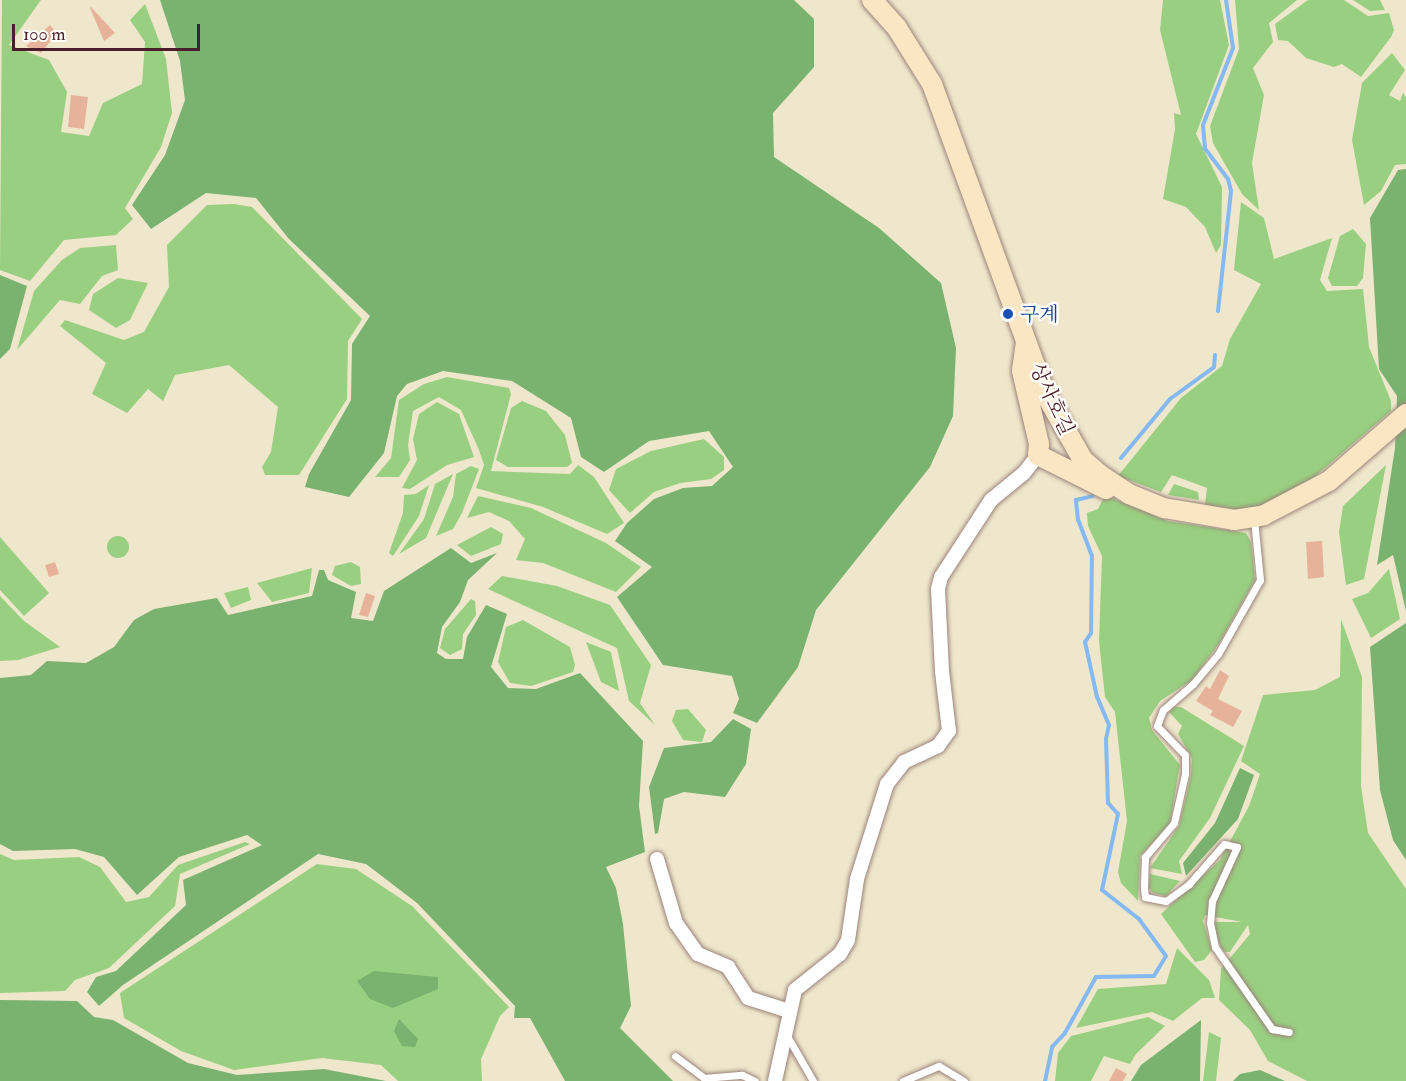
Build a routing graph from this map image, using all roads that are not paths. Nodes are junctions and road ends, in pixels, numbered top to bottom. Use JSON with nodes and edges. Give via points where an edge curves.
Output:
{"nodes":[{"id":1,"x":872,"y":0,"type":"edge"},
{"id":2,"x":1026,"y":339,"type":"junction"},
{"id":3,"x":1406,"y":414,"type":"edge"},
{"id":4,"x":1038,"y":455,"type":"junction"},
{"id":5,"x":1127,"y":493,"type":"junction"},
{"id":6,"x":1254,"y":517,"type":"junction"},
{"id":7,"x":657,"y":859,"type":"dead end"},
{"id":8,"x":789,"y":1011,"type":"junction"},
{"id":9,"x":785,"y":1032,"type":"junction"},
{"id":10,"x":1289,"y":1032,"type":"dead end"},
{"id":11,"x":675,"y":1056,"type":"dead end"},
{"id":12,"x":755,"y":1081,"type":"edge"},
{"id":13,"x":775,"y":1081,"type":"edge"},
{"id":14,"x":813,"y":1081,"type":"edge"},
{"id":15,"x":903,"y":1081,"type":"edge"},
{"id":16,"x":964,"y":1081,"type":"edge"}],
"edges":[{"from":1,"to":2,"type":"street","name":"상사호길","via":[[897,28],[932,84]]},
{"from":2,"to":4,"type":"street","via":[[1022,371]]},
{"from":2,"to":5,"type":"street","name":"상사호길","via":[[1046,395],[1083,460]]},
{"from":3,"to":6,"type":"street","name":"상사호길","via":[[1329,481],[1296,501]]},
{"from":4,"to":5,"type":"street","via":[[1108,489]]},
{"from":4,"to":8,"type":"street","via":[[1024,473],[991,500],[941,577],[938,589],[942,671],[949,731],[939,746],[894,770],[857,879],[848,940],[840,954],[795,990]]},
{"from":5,"to":6,"type":"street","name":"상사호길","via":[[1164,508],[1204,516],[1234,520]]},
{"from":6,"to":10,"type":"lane","via":[[1260,580],[1218,654],[1163,710],[1157,726],[1185,755],[1185,774],[1174,822],[1145,857],[1144,888],[1145,897],[1166,901],[1189,884],[1224,844],[1237,847],[1212,902],[1210,923],[1215,947],[1272,1029]]},
{"from":7,"to":8,"type":"street","via":[[676,923],[698,954],[728,967],[748,998]]},
{"from":8,"to":9,"type":"street"},
{"from":9,"to":13,"type":"street"},
{"from":9,"to":14,"type":"lane"},
{"from":11,"to":12,"type":"lane","via":[[704,1078],[742,1075]]},
{"from":15,"to":16,"type":"lane","via":[[939,1066]]}]}
